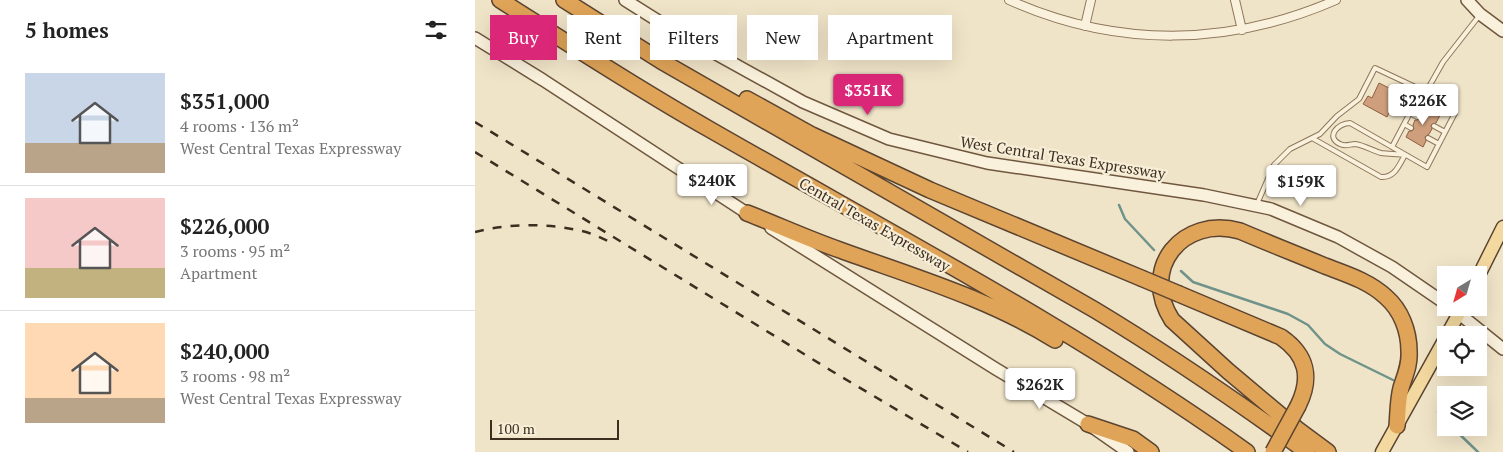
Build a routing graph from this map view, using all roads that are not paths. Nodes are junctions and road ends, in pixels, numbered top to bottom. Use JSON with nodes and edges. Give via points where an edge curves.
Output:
{"nodes":[{"id":1,"x":501,"y":0,"type":"edge"},
{"id":2,"x":564,"y":0,"type":"edge"},
{"id":3,"x":625,"y":0,"type":"edge"},
{"id":4,"x":1009,"y":0,"type":"edge"},
{"id":5,"x":1091,"y":0,"type":"edge"},
{"id":6,"x":1235,"y":0,"type":"edge"},
{"id":7,"x":1336,"y":0,"type":"edge"},
{"id":8,"x":1467,"y":0,"type":"edge"},
{"id":9,"x":1481,"y":14,"type":"junction"},
{"id":10,"x":1085,"y":26,"type":"junction"},
{"id":11,"x":1242,"y":30,"type":"junction"},
{"id":12,"x":1503,"y":31,"type":"edge"},
{"id":13,"x":475,"y":38,"type":"edge"},
{"id":14,"x":661,"y":61,"type":"junction"},
{"id":15,"x":1424,"y":91,"type":"junction"},
{"id":16,"x":1410,"y":113,"type":"junction"},
{"id":17,"x":1417,"y":116,"type":"dead end"},
{"id":18,"x":1404,"y":124,"type":"junction"},
{"id":19,"x":1434,"y":126,"type":"dead end"},
{"id":20,"x":1411,"y":128,"type":"dead end"},
{"id":21,"x":1445,"y":132,"type":"junction"},
{"id":22,"x":1312,"y":138,"type":"junction"},
{"id":23,"x":1428,"y":138,"type":"dead end"},
{"id":24,"x":1439,"y":144,"type":"junction"},
{"id":25,"x":1392,"y":147,"type":"junction"},
{"id":26,"x":1405,"y":155,"type":"junction"},
{"id":27,"x":1256,"y":206,"type":"junction"},
{"id":28,"x":747,"y":213,"type":"junction"},
{"id":29,"x":1503,"y":227,"type":"edge"},
{"id":30,"x":1484,"y":266,"type":"edge"},
{"id":31,"x":1437,"y":298,"type":"edge"},
{"id":32,"x":1466,"y":316,"type":"edge"},
{"id":33,"x":1503,"y":349,"type":"edge"},
{"id":34,"x":1437,"y":354,"type":"edge"},
{"id":35,"x":1191,"y":413,"type":"junction"},
{"id":36,"x":1088,"y":424,"type":"junction"},
{"id":37,"x":1397,"y":426,"type":"junction"},
{"id":38,"x":1383,"y":451,"type":"edge"},
{"id":39,"x":1128,"y":452,"type":"edge"},
{"id":40,"x":1151,"y":452,"type":"edge"},
{"id":41,"x":1247,"y":452,"type":"edge"},
{"id":42,"x":1273,"y":452,"type":"edge"},
{"id":43,"x":1307,"y":452,"type":"edge"},
{"id":44,"x":1328,"y":452,"type":"edge"}],
"edges":[{"from":1,"to":35,"type":"highway","name":"Central Texas Expressway","via":[[707,128],[987,287]]},
{"from":2,"to":14,"type":"highway"},
{"from":3,"to":27,"type":"main road","name":"West Central Texas Expressway","via":[[803,102],[889,139],[987,163],[1204,195]]},
{"from":4,"to":10,"type":"street","via":[[1048,16]]},
{"from":5,"to":10,"type":"street"},
{"from":6,"to":11,"type":"street"},
{"from":7,"to":11,"type":"street","via":[[1280,21]]},
{"from":8,"to":9,"type":"main road"},
{"from":9,"to":12,"type":"main road"},
{"from":9,"to":15,"type":"lane"},
{"from":10,"to":11,"type":"street","via":[[1154,36]]},
{"from":13,"to":28,"type":"main road"},
{"from":14,"to":42,"type":"highway","bridge":true,"via":[[709,78],[812,135],[930,190],[1281,337],[1301,358],[1306,386]]},
{"from":14,"to":43,"type":"highway","via":[[1095,310],[1159,349]]},
{"from":15,"to":16,"type":"lane"},
{"from":15,"to":21,"type":"lane","via":[[1455,113]]},
{"from":15,"to":22,"type":"lane","via":[[1375,68],[1359,99]]},
{"from":16,"to":17,"type":"lane"},
{"from":16,"to":18,"type":"lane"},
{"from":18,"to":20,"type":"lane"},
{"from":18,"to":25,"type":"lane"},
{"from":19,"to":21,"type":"lane"},
{"from":21,"to":24,"type":"lane"},
{"from":22,"to":26,"type":"lane","via":[[1381,177],[1393,176]]},
{"from":22,"to":27,"type":"lane","via":[[1290,149],[1274,165]]},
{"from":23,"to":24,"type":"lane"},
{"from":24,"to":26,"type":"lane","via":[[1427,167]]},
{"from":25,"to":26,"type":"lane"},
{"from":25,"to":26,"type":"lane","via":[[1350,123],[1340,124],[1334,133],[1342,145],[1356,144]]},
{"from":27,"to":31,"type":"main road","name":"West Central Texas Expressway","via":[[1338,237],[1392,267]]},
{"from":28,"to":35,"type":"highway","via":[[967,297],[1050,336],[1154,400]]},
{"from":28,"to":36,"type":"main road"},
{"from":29,"to":30,"type":"main road"},
{"from":32,"to":33,"type":"main road"},
{"from":34,"to":37,"type":"main road"},
{"from":35,"to":41,"type":"highway","name":"Central Texas Expressway"},
{"from":36,"to":39,"type":"main road"},
{"from":36,"to":40,"type":"highway","via":[[1133,439]]},
{"from":37,"to":38,"type":"main road"},
{"from":37,"to":44,"type":"highway","via":[[1409,345],[1401,318],[1386,297],[1363,281],[1240,231],[1215,227],[1184,238],[1167,257],[1160,279],[1165,310],[1181,330],[1228,371]]}]}
